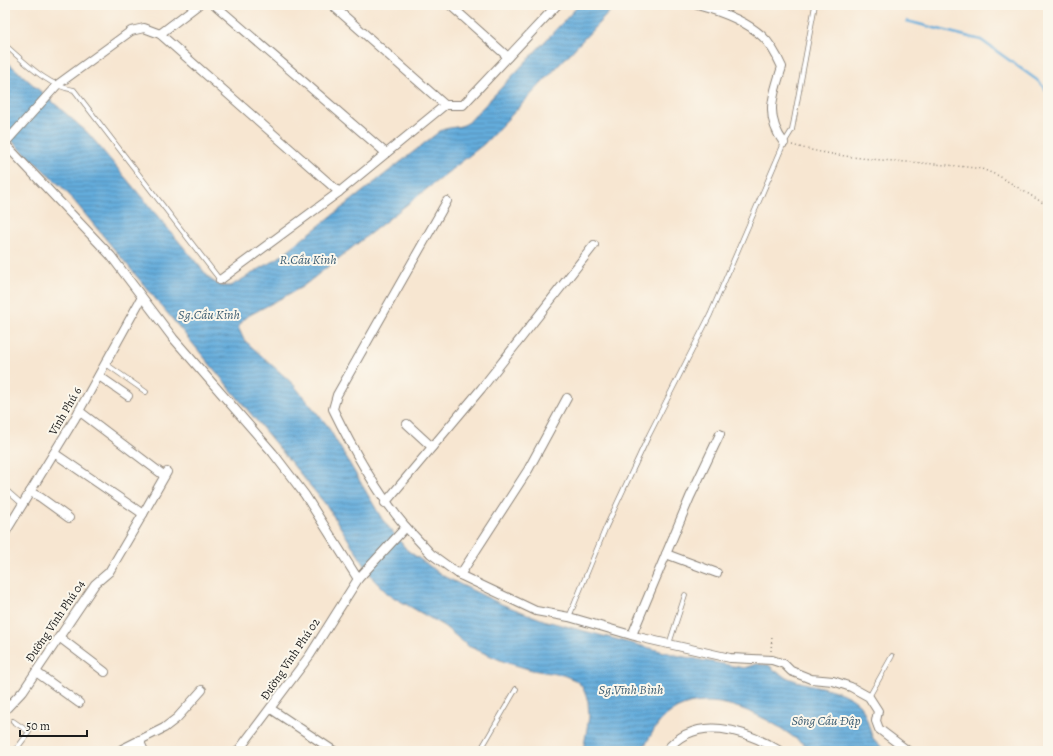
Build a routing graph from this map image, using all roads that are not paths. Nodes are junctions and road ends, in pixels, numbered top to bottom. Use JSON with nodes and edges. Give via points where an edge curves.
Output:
{"nodes":[{"id":1,"x":198,"y":5,"type":"edge"},
{"id":2,"x":215,"y":5,"type":"edge"},
{"id":3,"x":450,"y":5,"type":"edge"},
{"id":4,"x":697,"y":5,"type":"edge"},
{"id":5,"x":815,"y":5,"type":"edge"},
{"id":6,"x":336,"y":6,"type":"edge"},
{"id":7,"x":551,"y":7,"type":"edge"},
{"id":8,"x":160,"y":34,"type":"junction"},
{"id":9,"x":5,"y":44,"type":"edge"},
{"id":10,"x":508,"y":57,"type":"junction"},
{"id":11,"x":56,"y":86,"type":"junction"},
{"id":12,"x":445,"y":105,"type":"junction"},
{"id":13,"x":7,"y":142,"type":"edge"},
{"id":14,"x":784,"y":143,"type":"junction"},
{"id":15,"x":386,"y":153,"type":"junction"},
{"id":16,"x":339,"y":192,"type":"junction"},
{"id":17,"x":447,"y":201,"type":"dead end"},
{"id":18,"x":594,"y":245,"type":"dead end"},
{"id":19,"x":220,"y":280,"type":"joint"},
{"id":20,"x":141,"y":299,"type":"junction"},
{"id":21,"x":105,"y":363,"type":"junction"},
{"id":22,"x":99,"y":376,"type":"junction"},
{"id":23,"x":146,"y":392,"type":"dead end"},
{"id":24,"x":128,"y":396,"type":"dead end"},
{"id":25,"x":567,"y":398,"type":"dead end"},
{"id":26,"x":79,"y":411,"type":"junction"},
{"id":27,"x":407,"y":424,"type":"dead end"},
{"id":28,"x":720,"y":434,"type":"dead end"},
{"id":29,"x":432,"y":447,"type":"junction"},
{"id":30,"x":54,"y":453,"type":"junction"},
{"id":31,"x":5,"y":489,"type":"edge"},
{"id":32,"x":30,"y":492,"type":"junction"},
{"id":33,"x":385,"y":503,"type":"junction"},
{"id":34,"x":23,"y":504,"type":"junction"},
{"id":35,"x":142,"y":514,"type":"junction"},
{"id":36,"x":70,"y":518,"type":"dead end"},
{"id":37,"x":406,"y":527,"type":"junction"},
{"id":38,"x":5,"y":533,"type":"edge"},
{"id":39,"x":666,"y":554,"type":"junction"},
{"id":40,"x":717,"y":573,"type":"dead end"},
{"id":41,"x":460,"y":575,"type":"junction"},
{"id":42,"x":360,"y":576,"type":"junction"},
{"id":43,"x":685,"y":595,"type":"dead end"},
{"id":44,"x":569,"y":617,"type":"junction"},
{"id":45,"x":632,"y":635,"type":"junction"},
{"id":46,"x":59,"y":637,"type":"junction"},
{"id":47,"x":669,"y":644,"type":"junction"},
{"id":48,"x":892,"y":656,"type":"dead end"},
{"id":49,"x":36,"y":672,"type":"junction"},
{"id":50,"x":105,"y":672,"type":"dead end"},
{"id":51,"x":516,"y":689,"type":"dead end"},
{"id":52,"x":202,"y":690,"type":"dead end"},
{"id":53,"x":869,"y":697,"type":"junction"},
{"id":54,"x":79,"y":704,"type":"dead end"},
{"id":55,"x":271,"y":709,"type":"junction"},
{"id":56,"x":5,"y":710,"type":"edge"},
{"id":57,"x":13,"y":721,"type":"dead end"},
{"id":58,"x":139,"y":740,"type":"junction"},
{"id":59,"x":483,"y":746,"type":"junction"},
{"id":60,"x":15,"y":751,"type":"edge"},
{"id":61,"x":121,"y":751,"type":"edge"},
{"id":62,"x":144,"y":751,"type":"edge"},
{"id":63,"x":238,"y":751,"type":"edge"},
{"id":64,"x":334,"y":751,"type":"edge"},
{"id":65,"x":480,"y":751,"type":"edge"},
{"id":66,"x":489,"y":751,"type":"edge"},
{"id":67,"x":666,"y":751,"type":"edge"},
{"id":68,"x":780,"y":751,"type":"edge"},
{"id":69,"x":908,"y":751,"type":"edge"}],
"edges":[{"from":1,"to":8,"type":"street"},
{"from":2,"to":15,"type":"street"},
{"from":3,"to":10,"type":"street"},
{"from":4,"to":14,"type":"street","via":[[739,21],[762,36],[774,51],[782,67],[771,110],[777,131]]},
{"from":5,"to":14,"type":"lane","via":[[794,124]]},
{"from":6,"to":12,"type":"street"},
{"from":7,"to":10,"type":"street"},
{"from":8,"to":11,"type":"street","via":[[144,28],[131,31]]},
{"from":8,"to":16,"type":"street"},
{"from":9,"to":11,"type":"lane"},
{"from":10,"to":12,"type":"street","via":[[463,105]]},
{"from":11,"to":13,"type":"street"},
{"from":11,"to":19,"type":"lane","via":[[74,90]]},
{"from":12,"to":15,"type":"street"},
{"from":13,"to":20,"type":"street","via":[[110,256]]},
{"from":14,"to":44,"type":"lane","via":[[710,315],[606,527]]},
{"from":15,"to":16,"type":"street"},
{"from":16,"to":19,"type":"street"},
{"from":17,"to":33,"type":"street","via":[[337,395],[333,409]]},
{"from":18,"to":29,"type":"street"},
{"from":20,"to":21,"type":"street","name":"Vĩnh Phú 6"},
{"from":20,"to":42,"type":"street","via":[[273,453]]},
{"from":21,"to":22,"type":"street","name":"Vĩnh Phú 6"},
{"from":21,"to":23,"type":"lane"},
{"from":22,"to":24,"type":"street"},
{"from":22,"to":26,"type":"street","name":"Vĩnh Phú 6"},
{"from":25,"to":41,"type":"street","via":[[528,470]]},
{"from":26,"to":30,"type":"street","name":"Vĩnh Phú 6"},
{"from":26,"to":35,"type":"street","name":"Đường Vĩnh Phú 04","via":[[164,473]]},
{"from":27,"to":29,"type":"street"},
{"from":28,"to":39,"type":"street"},
{"from":29,"to":33,"type":"street"},
{"from":30,"to":32,"type":"street","name":"Vĩnh Phú 6"},
{"from":30,"to":35,"type":"street"},
{"from":31,"to":34,"type":"lane"},
{"from":32,"to":34,"type":"street","name":"Vĩnh Phú 6"},
{"from":32,"to":36,"type":"street"},
{"from":33,"to":37,"type":"street"},
{"from":34,"to":38,"type":"street","name":"Vĩnh Phú 6"},
{"from":35,"to":46,"type":"street","name":"Đường Vĩnh Phú 04","via":[[109,572],[95,584]]},
{"from":37,"to":41,"type":"street","via":[[431,554]]},
{"from":37,"to":42,"type":"street","name":"Đường Vĩnh Phú 02"},
{"from":39,"to":40,"type":"street"},
{"from":39,"to":45,"type":"street"},
{"from":41,"to":44,"type":"street","via":[[536,611]]},
{"from":42,"to":55,"type":"street","name":"Đường Vĩnh Phú 02","via":[[310,655]]},
{"from":43,"to":47,"type":"lane"},
{"from":44,"to":45,"type":"street"},
{"from":45,"to":47,"type":"street"},
{"from":46,"to":49,"type":"street","name":"Đường Vĩnh Phú 04"},
{"from":46,"to":50,"type":"street"},
{"from":47,"to":53,"type":"street","via":[[730,658],[767,660],[784,664],[790,671],[811,679],[842,683]]},
{"from":48,"to":53,"type":"lane"},
{"from":49,"to":54,"type":"street"},
{"from":49,"to":56,"type":"street","name":"Đường Vĩnh Phú 04"},
{"from":51,"to":59,"type":"lane"},
{"from":52,"to":58,"type":"street","via":[[177,718],[164,728]]},
{"from":53,"to":69,"type":"street","via":[[878,711],[876,721],[879,729]]},
{"from":55,"to":63,"type":"street","name":"Đường Vĩnh Phú 02"},
{"from":55,"to":64,"type":"street"},
{"from":57,"to":60,"type":"lane","via":[[29,732]]},
{"from":58,"to":61,"type":"street"},
{"from":58,"to":62,"type":"street"},
{"from":59,"to":65,"type":"lane"},
{"from":59,"to":66,"type":"lane"},
{"from":67,"to":68,"type":"street","via":[[686,733],[704,729],[745,733]]}]}
